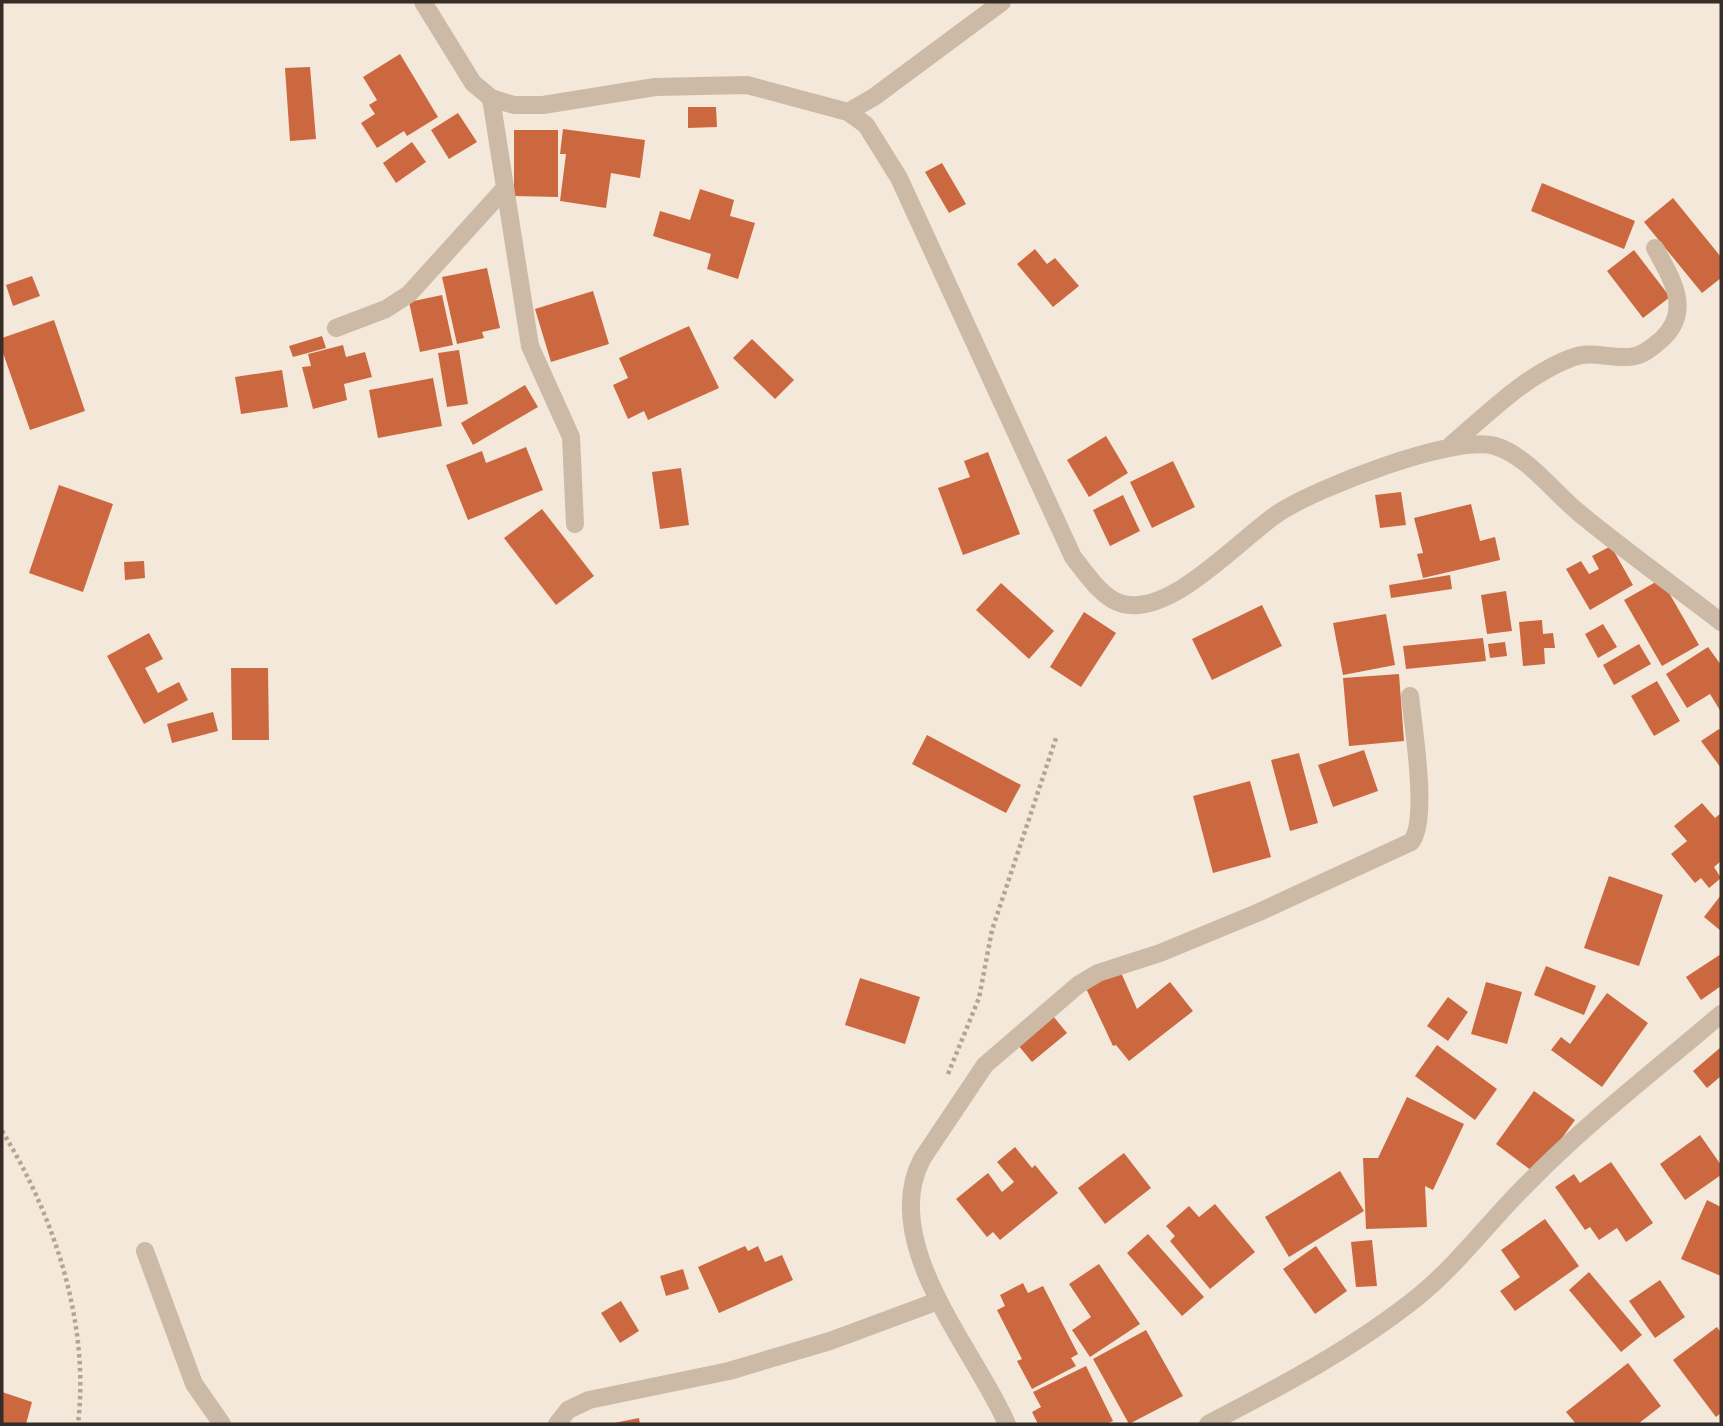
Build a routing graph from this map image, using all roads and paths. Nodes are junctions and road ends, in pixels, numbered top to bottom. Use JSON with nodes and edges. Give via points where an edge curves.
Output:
{"nodes":[{"id":1,"x":423,"y":2,"type":"edge"},
{"id":2,"x":1002,"y":2,"type":"edge"},
{"id":3,"x":491,"y":98,"type":"junction"},
{"id":4,"x":848,"y":112,"type":"junction"},
{"id":5,"x":505,"y":188,"type":"junction"},
{"id":6,"x":1655,"y":248,"type":"dead end"},
{"id":7,"x":336,"y":328,"type":"dead end"},
{"id":8,"x":1451,"y":445,"type":"junction"},
{"id":9,"x":575,"y":524,"type":"dead end"},
{"id":10,"x":1721,"y":622,"type":"edge"},
{"id":11,"x":1410,"y":696,"type":"dead end"},
{"id":12,"x":1057,"y":735,"type":"dead end"},
{"id":13,"x":1717,"y":1025,"type":"edge"},
{"id":14,"x":947,"y":1077,"type":"dead end"},
{"id":15,"x":2,"y":1131,"type":"edge"},
{"id":16,"x":145,"y":1251,"type":"dead end"},
{"id":17,"x":938,"y":1301,"type":"junction"},
{"id":18,"x":78,"y":1424,"type":"edge"},
{"id":19,"x":222,"y":1424,"type":"edge"},
{"id":20,"x":557,"y":1424,"type":"edge"},
{"id":21,"x":1007,"y":1424,"type":"edge"},
{"id":22,"x":1208,"y":1424,"type":"edge"}],
"edges":[{"from":1,"to":3,"type":"street","via":[[473,83]]},
{"from":2,"to":4,"type":"street"},
{"from":3,"to":4,"type":"street","via":[[514,105],[543,105],[655,87],[747,85]]},
{"from":3,"to":5,"type":"street"},
{"from":4,"to":8,"type":"street","via":[[866,125],[899,178],[1073,557],[1108,596],[1123,604],[1164,597],[1191,583],[1277,513],[1310,494]]},
{"from":5,"to":7,"type":"street","via":[[409,294],[386,309]]},
{"from":5,"to":9,"type":"street","via":[[530,346],[571,437]]},
{"from":6,"to":8,"type":"street","via":[[1677,290],[1679,311],[1671,331],[1643,353],[1573,357],[1529,379]]},
{"from":8,"to":10,"type":"street","via":[[1497,446],[1522,462],[1578,513]]},
{"from":11,"to":17,"type":"street","via":[[1419,802],[1417,831],[1410,842],[1257,914],[1098,973],[985,1065],[922,1159],[910,1193],[915,1240]]},
{"from":12,"to":14,"type":"path","via":[[992,930],[979,998]]},
{"from":13,"to":22,"type":"street","via":[[1624,1092],[1529,1181],[1452,1266],[1418,1296],[1319,1363]]},
{"from":15,"to":18,"type":"path","via":[[24,1167],[60,1254],[78,1359]]},
{"from":16,"to":19,"type":"street","via":[[194,1384]]},
{"from":17,"to":20,"type":"street","via":[[830,1341],[729,1371],[589,1400],[568,1410]]},
{"from":17,"to":21,"type":"street"}]}
